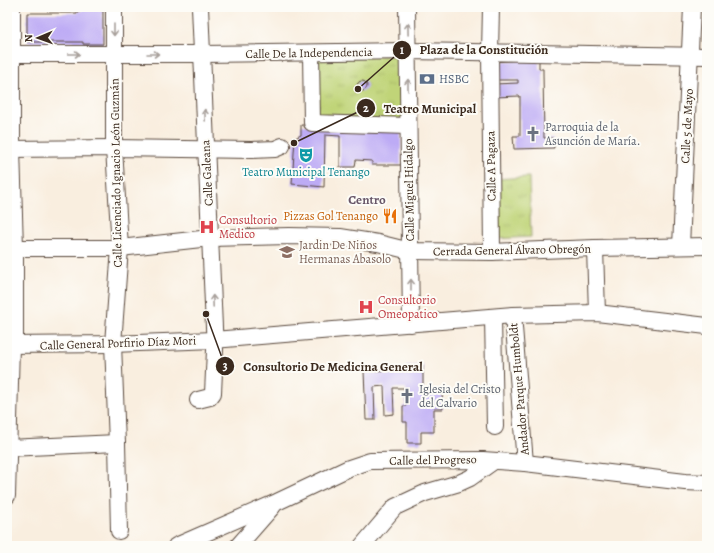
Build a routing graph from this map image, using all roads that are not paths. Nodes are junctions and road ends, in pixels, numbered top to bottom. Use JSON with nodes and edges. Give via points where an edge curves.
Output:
{"nodes":[{"id":1,"x":12,"y":7,"type":"edge"},
{"id":2,"x":114,"y":7,"type":"edge"},
{"id":3,"x":200,"y":7,"type":"edge"},
{"id":4,"x":407,"y":7,"type":"edge"},
{"id":5,"x":491,"y":7,"type":"edge"},
{"id":6,"x":692,"y":7,"type":"edge"},
{"id":7,"x":408,"y":51,"type":"junction"},
{"id":8,"x":490,"y":52,"type":"junction"},
{"id":9,"x":312,"y":53,"type":"junction"},
{"id":10,"x":9,"y":54,"type":"edge"},
{"id":11,"x":114,"y":54,"type":"junction"},
{"id":12,"x":203,"y":54,"type":"junction"},
{"id":13,"x":690,"y":56,"type":"junction"},
{"id":14,"x":707,"y":56,"type":"edge"},
{"id":15,"x":408,"y":126,"type":"junction"},
{"id":16,"x":282,"y":146,"type":"dead end"},
{"id":17,"x":114,"y":148,"type":"junction"},
{"id":18,"x":10,"y":149,"type":"edge"},
{"id":19,"x":206,"y":150,"type":"junction"},
{"id":20,"x":210,"y":238,"type":"junction"},
{"id":21,"x":681,"y":246,"type":"junction"},
{"id":22,"x":707,"y":246,"type":"edge"},
{"id":23,"x":11,"y":248,"type":"edge"},
{"id":24,"x":120,"y":248,"type":"junction"},
{"id":25,"x":595,"y":248,"type":"junction"},
{"id":26,"x":410,"y":251,"type":"junction"},
{"id":27,"x":492,"y":252,"type":"junction"},
{"id":28,"x":597,"y":313,"type":"junction"},
{"id":29,"x":513,"y":315,"type":"junction"},
{"id":30,"x":493,"y":317,"type":"junction"},
{"id":31,"x":411,"y":324,"type":"junction"},
{"id":32,"x":707,"y":326,"type":"edge"},
{"id":33,"x":214,"y":340,"type":"junction"},
{"id":34,"x":112,"y":344,"type":"junction"},
{"id":35,"x":11,"y":345,"type":"edge"},
{"id":36,"x":198,"y":400,"type":"dead end"},
{"id":37,"x":495,"y":427,"type":"dead end"},
{"id":38,"x":117,"y":443,"type":"junction"},
{"id":39,"x":8,"y":448,"type":"edge"},
{"id":40,"x":494,"y":461,"type":"junction"},
{"id":41,"x":525,"y":463,"type":"junction"},
{"id":42,"x":707,"y":483,"type":"edge"},
{"id":43,"x":7,"y":496,"type":"edge"},
{"id":44,"x":277,"y":502,"type":"junction"},
{"id":45,"x":118,"y":531,"type":"dead end"},
{"id":46,"x":176,"y":546,"type":"edge"},
{"id":47,"x":238,"y":546,"type":"edge"},
{"id":48,"x":362,"y":546,"type":"edge"}],
"edges":[{"from":1,"to":10,"type":"street"},
{"from":2,"to":11,"type":"street","name":"Calle Licenciado Ignacio León Guzmán","one_way":true},
{"from":3,"to":12,"type":"street","name":"Calle Galeana"},
{"from":7,"to":4,"type":"street","name":"Calle Miguel Hidalgo","one_way":true},
{"from":5,"to":8,"type":"street","name":"Calle A Pagaza"},
{"from":6,"to":13,"type":"street","name":"Calle 5 de Mayo"},
{"from":7,"to":8,"type":"street","name":"Calle De la Independencia"},
{"from":7,"to":9,"type":"street","name":"Calle De la Independencia"},
{"from":15,"to":7,"type":"street","name":"Calle Miguel Hidalgo","one_way":true},
{"from":8,"to":13,"type":"street","name":"Calle De la Independencia"},
{"from":8,"to":27,"type":"street","name":"Calle A Pagaza"},
{"from":9,"to":12,"type":"street","name":"Calle De la Independencia"},
{"from":9,"to":15,"type":"street","via":[[312,123]]},
{"from":10,"to":11,"type":"street","name":"Calle De la Independencia","one_way":true},
{"from":10,"to":18,"type":"street"},
{"from":11,"to":12,"type":"street","name":"Calle De la Independencia","one_way":true},
{"from":11,"to":17,"type":"street","name":"Calle Licenciado Ignacio León Guzmán"},
{"from":19,"to":12,"type":"street","name":"Calle Galeana","one_way":true},
{"from":13,"to":14,"type":"street","name":"Calle De la Independencia"},
{"from":13,"to":21,"type":"street","name":"Calle 5 de Mayo"},
{"from":15,"to":26,"type":"street","name":"Calle Miguel Hidalgo"},
{"from":16,"to":19,"type":"street","via":[[269,150]]},
{"from":17,"to":18,"type":"street"},
{"from":17,"to":19,"type":"street"},
{"from":17,"to":24,"type":"street","name":"Calle Licenciado Ignacio León Guzmán"},
{"from":18,"to":23,"type":"street"},
{"from":19,"to":20,"type":"street","name":"Calle Galeana"},
{"from":20,"to":24,"type":"street","name":"Cerrada General Álvaro Obregón"},
{"from":20,"to":26,"type":"street","name":"Cerrada General Álvaro Obregón","via":[[340,237]]},
{"from":33,"to":20,"type":"street","name":"Calle Galeana","one_way":true},
{"from":21,"to":22,"type":"street","name":"Cerrada General Álvaro Obregón"},
{"from":21,"to":25,"type":"street","name":"Cerrada General Álvaro Obregón"},
{"from":23,"to":24,"type":"street","name":"Cerrada General Álvaro Obregón"},
{"from":23,"to":35,"type":"street"},
{"from":24,"to":34,"type":"street","name":"Calle Licenciado Ignacio León Guzmán"},
{"from":25,"to":27,"type":"street","name":"Cerrada General Álvaro Obregón"},
{"from":25,"to":28,"type":"street"},
{"from":26,"to":27,"type":"street","name":"Cerrada General Álvaro Obregón"},
{"from":31,"to":26,"type":"street","name":"Calle Miguel Hidalgo","one_way":true},
{"from":28,"to":29,"type":"street","name":"Calle General Porfirio Díaz Mori"},
{"from":28,"to":32,"type":"street","name":"Calle General Porfirio Díaz Mori"},
{"from":29,"to":30,"type":"street","name":"Calle General Porfirio Díaz Mori"},
{"from":29,"to":41,"type":"street","name":"Andador Parque Humboldt"},
{"from":30,"to":31,"type":"street","name":"Calle General Porfirio Díaz Mori"},
{"from":30,"to":37,"type":"street"},
{"from":31,"to":33,"type":"street","name":"Calle General Porfirio Díaz Mori"},
{"from":33,"to":34,"type":"street","name":"Calle General Porfirio Díaz Mori"},
{"from":33,"to":36,"type":"street","name":"Calle Galeana","via":[[213,393],[210,397]]},
{"from":34,"to":35,"type":"street","name":"Calle General Porfirio Díaz Mori"},
{"from":34,"to":38,"type":"street","name":"Calle Licenciado Ignacio León Guzmán"},
{"from":35,"to":39,"type":"street"},
{"from":38,"to":39,"type":"street"},
{"from":38,"to":45,"type":"street","name":"Calle Licenciado Ignacio León Guzmán"},
{"from":39,"to":43,"type":"street"},
{"from":40,"to":41,"type":"street","name":"Calle del Progreso"},
{"from":40,"to":44,"type":"street","name":"Calle del Progreso","via":[[370,461],[349,468]]},
{"from":40,"to":48,"type":"street","via":[[470,478],[425,493],[395,508]]},
{"from":41,"to":42,"type":"street","name":"Calle del Progreso"},
{"from":44,"to":46,"type":"street","name":"Calle del Progreso"},
{"from":44,"to":47,"type":"street"}]}
